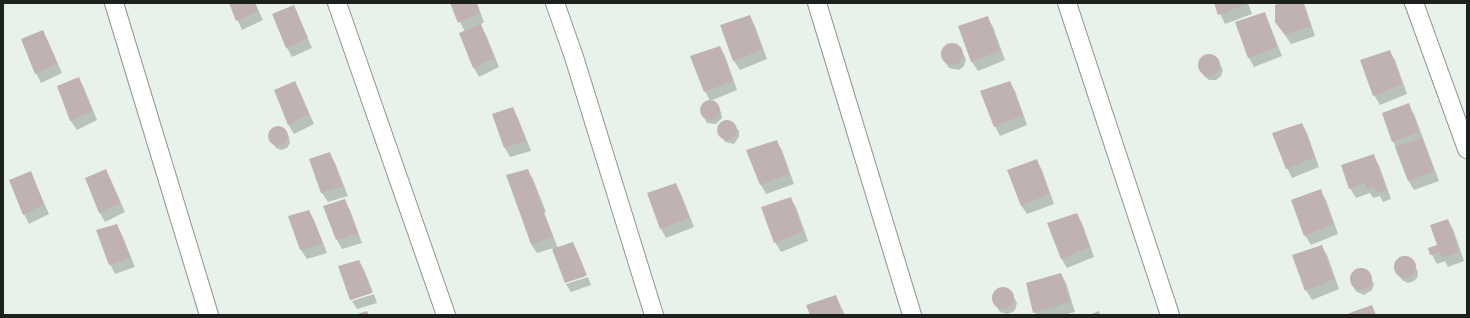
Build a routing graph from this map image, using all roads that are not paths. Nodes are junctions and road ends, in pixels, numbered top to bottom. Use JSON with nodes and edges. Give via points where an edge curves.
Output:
{"nodes":[{"id":1,"x":114,"y":3,"type":"edge"},
{"id":2,"x":337,"y":3,"type":"edge"},
{"id":3,"x":555,"y":3,"type":"edge"},
{"id":4,"x":817,"y":3,"type":"edge"},
{"id":5,"x":1067,"y":3,"type":"edge"},
{"id":6,"x":1414,"y":3,"type":"edge"},
{"id":7,"x":1467,"y":149,"type":"edge"},
{"id":8,"x":208,"y":315,"type":"edge"},
{"id":9,"x":446,"y":315,"type":"edge"},
{"id":10,"x":654,"y":315,"type":"edge"},
{"id":11,"x":912,"y":315,"type":"edge"},
{"id":12,"x":1170,"y":315,"type":"edge"}],
"edges":[{"from":1,"to":8,"type":"street"},
{"from":2,"to":9,"type":"street"},
{"from":3,"to":10,"type":"street"},
{"from":4,"to":11,"type":"street"},
{"from":5,"to":12,"type":"street"},
{"from":6,"to":7,"type":"street"}]}
